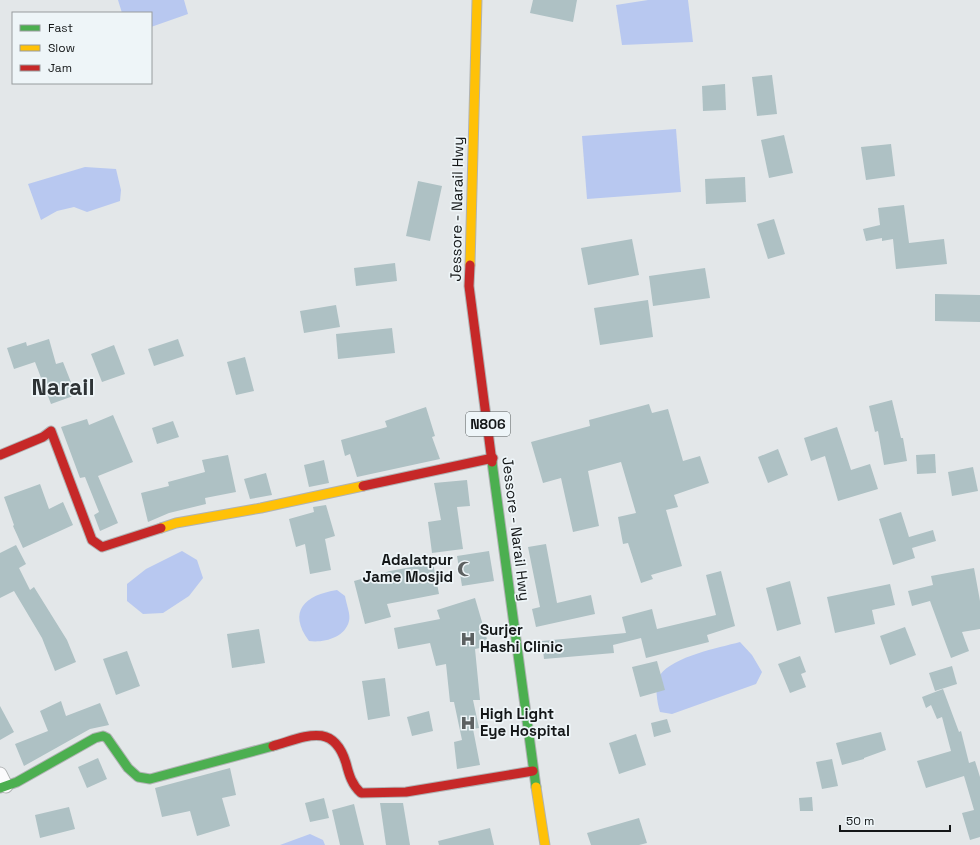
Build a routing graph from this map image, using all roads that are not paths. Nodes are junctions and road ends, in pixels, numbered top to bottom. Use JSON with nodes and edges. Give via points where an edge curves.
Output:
{"nodes":[{"id":1,"x":477,"y":0,"type":"edge"},
{"id":2,"x":0,"y":455,"type":"edge"},
{"id":3,"x":493,"y":458,"type":"junction"},
{"id":4,"x":533,"y":771,"type":"junction"},
{"id":5,"x":2,"y":783,"type":"edge"},
{"id":6,"x":545,"y":845,"type":"edge"}],
"edges":[{"from":1,"to":3,"type":"main road","name":"Jessore - Narail Hwy","number":"N806","via":[[469,286]]},
{"from":2,"to":3,"type":"main road","via":[[43,437],[51,430],[92,540],[102,547],[176,523],[261,508]]},
{"from":3,"to":4,"type":"main road","name":"Jessore - Narail Hwy","number":"N806"},
{"from":4,"to":5,"type":"main road","via":[[406,792],[361,793],[352,785],[344,757],[334,740],[327,736],[313,735],[150,779],[138,777],[128,768],[103,736],[95,738],[17,782]]},
{"from":4,"to":6,"type":"main road","name":"Jessore - Narail Hwy","number":"N806"}]}
